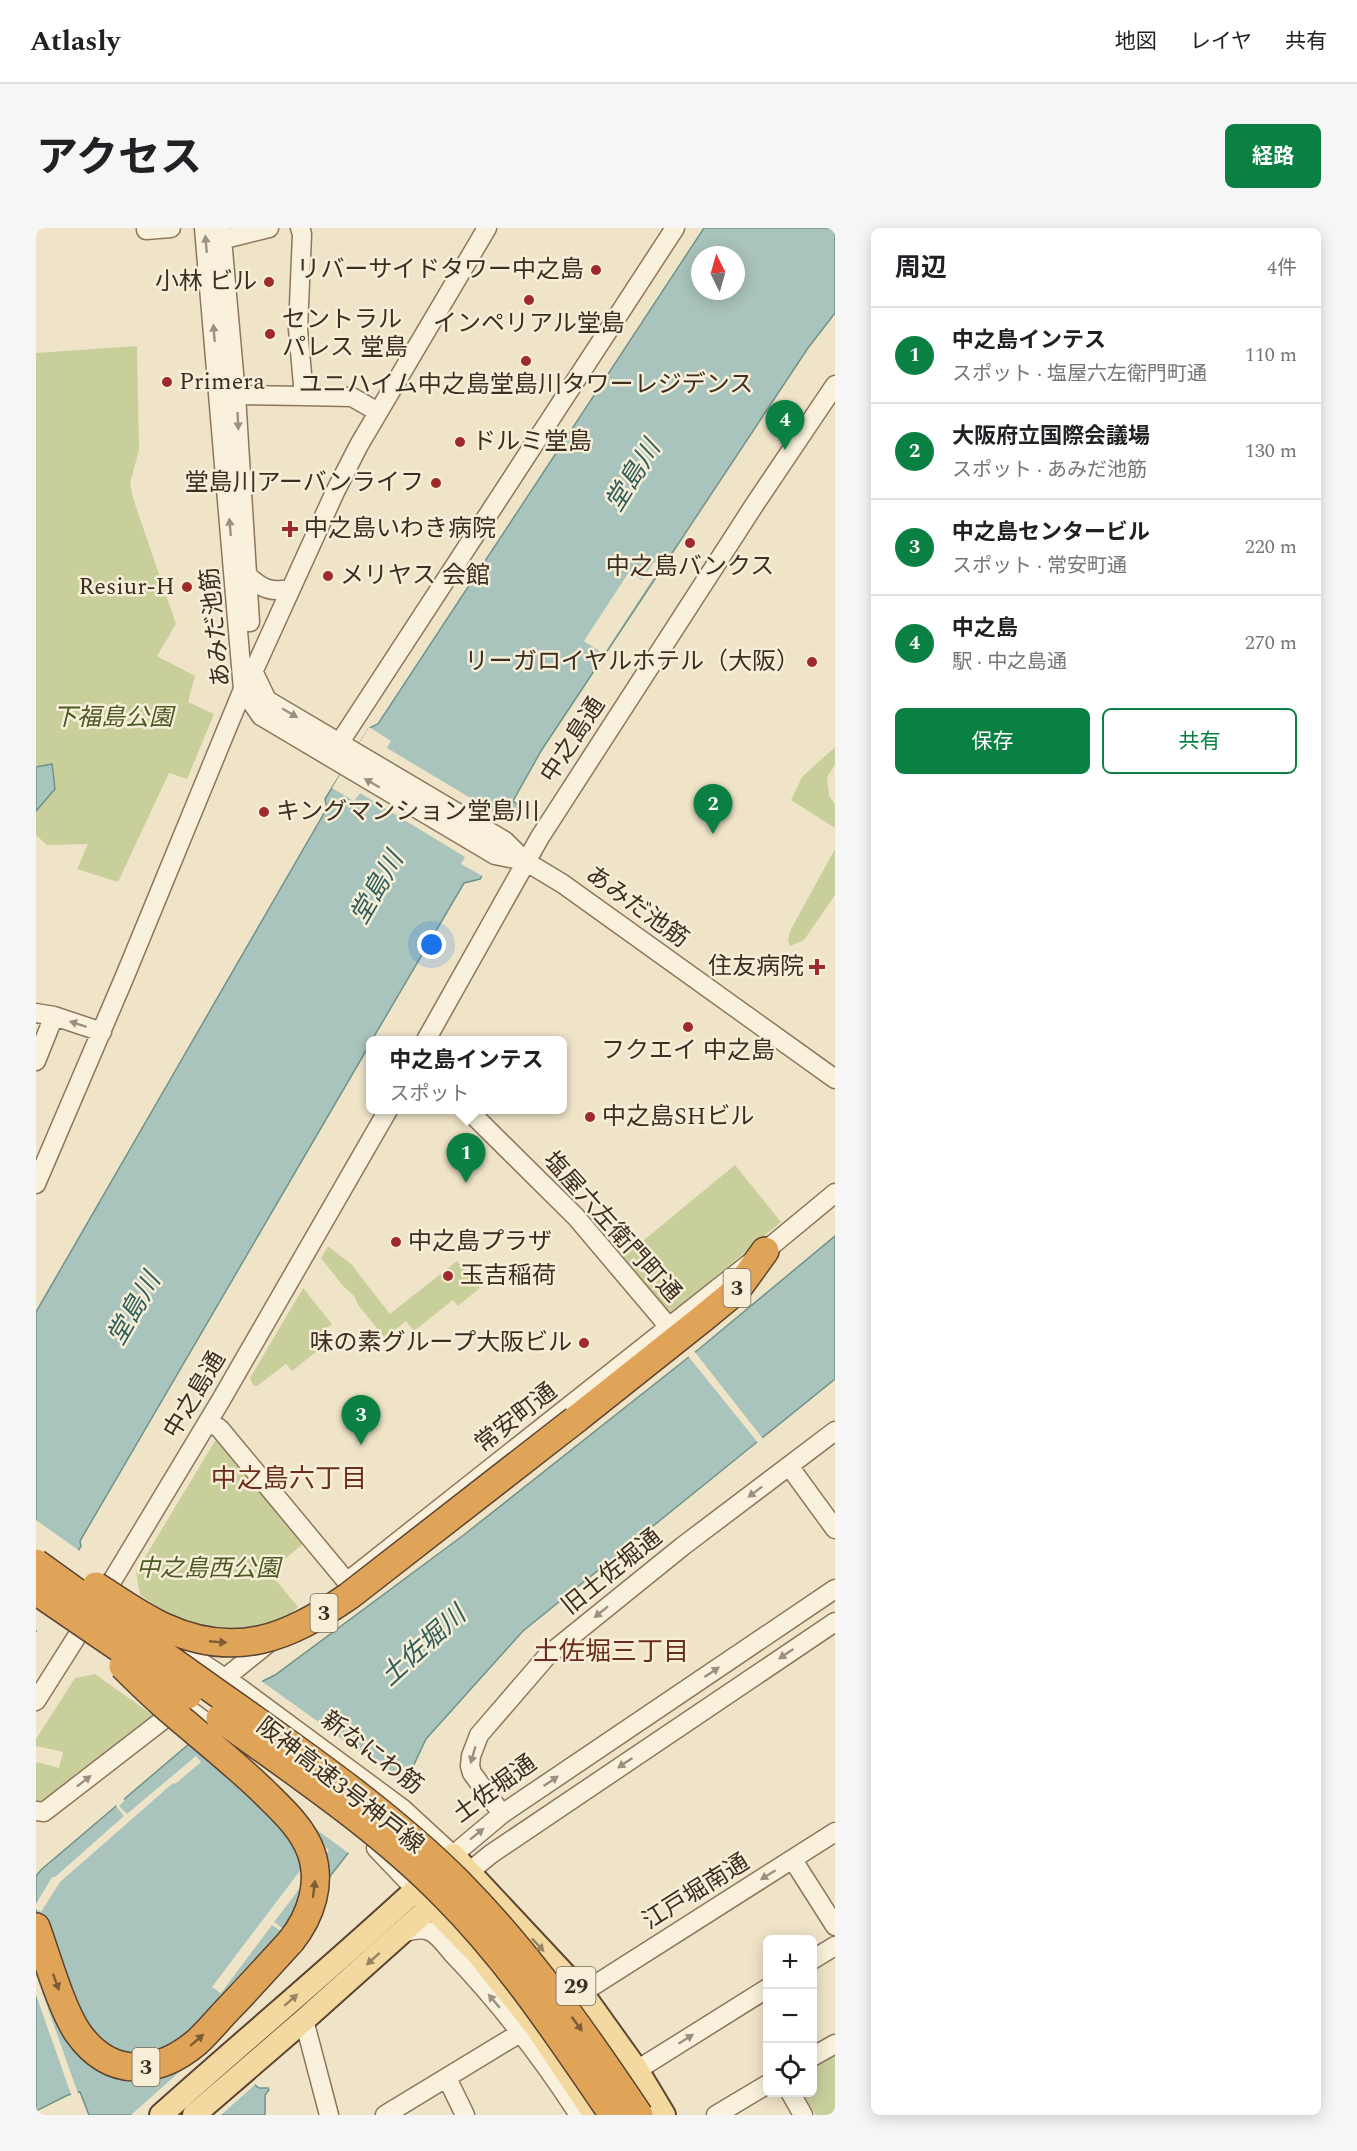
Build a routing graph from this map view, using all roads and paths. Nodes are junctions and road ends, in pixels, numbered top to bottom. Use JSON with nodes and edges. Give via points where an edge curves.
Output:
{"nodes":[{"id":1,"x":146,"y":228,"type":"edge"},
{"id":2,"x":171,"y":228,"type":"edge"},
{"id":3,"x":204,"y":228,"type":"edge"},
{"id":4,"x":269,"y":228,"type":"edge"},
{"id":5,"x":300,"y":228,"type":"edge"},
{"id":6,"x":487,"y":228,"type":"edge"},
{"id":7,"x":675,"y":228,"type":"edge"},
{"id":8,"x":221,"y":234,"type":"edge"},
{"id":9,"x":219,"y":301,"type":"junction"},
{"id":10,"x":835,"y":385,"type":"edge"},
{"id":11,"x":236,"y":394,"type":"junction"},
{"id":12,"x":304,"y":396,"type":"junction"},
{"id":13,"x":378,"y":412,"type":"junction"},
{"id":14,"x":247,"y":575,"type":"junction"},
{"id":15,"x":290,"y":589,"type":"junction"},
{"id":16,"x":252,"y":662,"type":"junction"},
{"id":17,"x":243,"y":690,"type":"junction"},
{"id":18,"x":264,"y":718,"type":"junction"},
{"id":19,"x":346,"y":753,"type":"junction"},
{"id":20,"x":525,"y":861,"type":"junction"},
{"id":21,"x":45,"y":1015,"type":"edge"},
{"id":22,"x":102,"y":1032,"type":"junction"},
{"id":23,"x":429,"y":1036,"type":"edge"},
{"id":24,"x":36,"y":1061,"type":"edge"},
{"id":25,"x":835,"y":1079,"type":"edge"},
{"id":26,"x":386,"y":1114,"type":"edge"},
{"id":27,"x":472,"y":1114,"type":"edge"},
{"id":28,"x":36,"y":1184,"type":"edge"},
{"id":29,"x":835,"y":1193,"type":"edge"},
{"id":30,"x":765,"y":1251,"type":"junction"},
{"id":31,"x":669,"y":1327,"type":"junction"},
{"id":32,"x":208,"y":1421,"type":"junction"},
{"id":33,"x":835,"y":1431,"type":"edge"},
{"id":34,"x":789,"y":1466,"type":"junction"},
{"id":35,"x":835,"y":1530,"type":"edge"},
{"id":36,"x":36,"y":1550,"type":"edge"},
{"id":37,"x":36,"y":1563,"type":"edge"},
{"id":38,"x":347,"y":1582,"type":"junction"},
{"id":39,"x":835,"y":1589,"type":"edge"},
{"id":40,"x":36,"y":1591,"type":"edge"},
{"id":41,"x":102,"y":1596,"type":"junction"},
{"id":42,"x":36,"y":1602,"type":"edge"},
{"id":43,"x":69,"y":1622,"type":"junction"},
{"id":44,"x":835,"y":1622,"type":"edge"},
{"id":45,"x":224,"y":1679,"type":"junction"},
{"id":46,"x":36,"y":1701,"type":"edge"},
{"id":47,"x":183,"y":1705,"type":"junction"},
{"id":48,"x":36,"y":1811,"type":"edge"},
{"id":49,"x":502,"y":1814,"type":"junction"},
{"id":50,"x":835,"y":1832,"type":"edge"},
{"id":51,"x":453,"y":1855,"type":"junction"},
{"id":52,"x":793,"y":1860,"type":"junction"},
{"id":53,"x":469,"y":1872,"type":"junction"},
{"id":54,"x":416,"y":1890,"type":"junction"},
{"id":55,"x":432,"y":1907,"type":"junction"},
{"id":56,"x":835,"y":1926,"type":"edge"},
{"id":57,"x":36,"y":1927,"type":"edge"},
{"id":58,"x":402,"y":1933,"type":"junction"},
{"id":59,"x":835,"y":1946,"type":"edge"},
{"id":60,"x":817,"y":1957,"type":"edge"},
{"id":61,"x":766,"y":1989,"type":"edge"},
{"id":62,"x":582,"y":1993,"type":"junction"},
{"id":63,"x":304,"y":2020,"type":"junction"},
{"id":64,"x":520,"y":2033,"type":"junction"},
{"id":65,"x":835,"y":2044,"type":"edge"},
{"id":66,"x":817,"y":2055,"type":"edge"},
{"id":67,"x":637,"y":2070,"type":"junction"},
{"id":68,"x":447,"y":2078,"type":"junction"},
{"id":69,"x":763,"y":2087,"type":"edge"},
{"id":70,"x":793,"y":2097,"type":"edge"},
{"id":71,"x":396,"y":2112,"type":"edge"},
{"id":72,"x":161,"y":2115,"type":"edge"},
{"id":73,"x":194,"y":2115,"type":"edge"},
{"id":74,"x":329,"y":2115,"type":"edge"},
{"id":75,"x":465,"y":2115,"type":"edge"},
{"id":76,"x":579,"y":2115,"type":"edge"},
{"id":77,"x":595,"y":2115,"type":"edge"},
{"id":78,"x":613,"y":2115,"type":"edge"},
{"id":79,"x":639,"y":2115,"type":"edge"},
{"id":80,"x":664,"y":2115,"type":"edge"},
{"id":81,"x":716,"y":2115,"type":"edge"},
{"id":82,"x":803,"y":2115,"type":"edge"}],
"edges":[{"from":1,"to":2,"type":"street"},
{"from":9,"to":3,"type":"street","name":"あみだ池筋","one_way":true},
{"from":4,"to":8,"type":"street"},
{"from":5,"to":12,"type":"street","via":[[298,329]]},
{"from":6,"to":13,"type":"street"},
{"from":7,"to":19,"type":"street"},
{"from":8,"to":9,"type":"street","name":"あみだ池筋"},
{"from":9,"to":11,"type":"street","name":"あみだ池筋"},
{"from":17,"to":9,"type":"street","name":"あみだ池筋","one_way":true},
{"from":10,"to":20,"type":"street","name":"中之島通"},
{"from":11,"to":12,"type":"street"},
{"from":11,"to":14,"type":"street","name":"あみだ池筋","one_way":true},
{"from":12,"to":13,"type":"street","via":[[352,397]]},
{"from":13,"to":15,"type":"street"},
{"from":14,"to":15,"type":"street","via":[[266,590]]},
{"from":14,"to":16,"type":"street","name":"あみだ池筋"},
{"from":15,"to":16,"type":"street"},
{"from":16,"to":17,"type":"street","via":[[248,685]]},
{"from":16,"to":18,"type":"street","via":[[256,698]]},
{"from":16,"to":19,"type":"street","name":"あみだ池筋","one_way":true,"via":[[267,700]]},
{"from":17,"to":18,"type":"street","name":"あみだ池筋"},
{"from":17,"to":22,"type":"street"},
{"from":18,"to":19,"type":"street","name":"あみだ池筋"},
{"from":19,"to":20,"type":"street","name":"あみだ池筋"},
{"from":20,"to":23,"type":"street","name":"中之島通"},
{"from":20,"to":25,"type":"street","name":"あみだ池筋","via":[[563,884]]},
{"from":22,"to":21,"type":"street","one_way":true},
{"from":21,"to":24,"type":"street"},
{"from":22,"to":28,"type":"street"},
{"from":26,"to":32,"type":"street","name":"中之島通"},
{"from":27,"to":31,"type":"street","name":"塩屋六左衛門町通","via":[[576,1217]]},
{"from":29,"to":30,"type":"street","name":"常安町通"},
{"from":30,"to":31,"type":"street","name":"常安町通"},
{"from":36,"to":30,"type":"highway","number":"3","one_way":true,"bridge":true,"via":[[152,1621],[200,1639],[248,1642],[310,1622],[575,1420],[735,1291]]},
{"from":31,"to":38,"type":"street","name":"常安町通"},
{"from":32,"to":38,"type":"street","via":[[220,1429]]},
{"from":32,"to":41,"type":"street","name":"中之島通"},
{"from":33,"to":34,"type":"street","name":"旧土佐堀通"},
{"from":34,"to":35,"type":"street"},
{"from":34,"to":49,"type":"street","name":"旧土佐堀通","one_way":true,"via":[[548,1655],[479,1735],[471,1756],[472,1773]]},
{"from":36,"to":41,"type":"street","name":"新なにわ筋"},
{"from":37,"to":79,"type":"highway","name":"阪神高速3号神戸線","one_way":true,"bridge":true,"via":[[362,1796],[426,1851],[534,1967]]},
{"from":38,"to":45,"type":"street","name":"常安町通"},
{"from":49,"to":39,"type":"street","name":"土佐堀通","one_way":true},
{"from":40,"to":43,"type":"highway","name":"阪神高速3号神戸線","number":"3","bridge":true},
{"from":41,"to":43,"type":"street","name":"中之島通"},
{"from":41,"to":45,"type":"street","name":"新なにわ筋"},
{"from":42,"to":43,"type":"street"},
{"from":43,"to":46,"type":"street","name":"中之島通"},
{"from":43,"to":47,"type":"street"},
{"from":57,"to":43,"type":"highway","number":"3","one_way":true,"bridge":true,"via":[[69,2015],[86,2043],[95,2053],[122,2067],[150,2066],[177,2056],[197,2042],[262,1973],[298,1933],[315,1888],[310,1851],[285,1813],[234,1763]]},
{"from":43,"to":78,"type":"highway","name":"阪神高速3号神戸線","number":"3","bridge":true,"via":[[176,1686],[350,1812],[412,1865],[489,1944]]},
{"from":44,"to":53,"type":"street","name":"土佐堀通","one_way":true},
{"from":45,"to":51,"type":"street","name":"新なにわ筋","via":[[403,1809]]},
{"from":48,"to":47,"type":"street","one_way":true,"via":[[44,1812]]},
{"from":47,"to":54,"type":"street","via":[[374,1846]]},
{"from":51,"to":49,"type":"street","name":"土佐堀通","one_way":true},
{"from":50,"to":52,"type":"street","name":"江戸堀南通"},
{"from":51,"to":53,"type":"main road","name":"新なにわ筋"},
{"from":51,"to":54,"type":"main road","name":"土佐堀通"},
{"from":52,"to":56,"type":"street"},
{"from":52,"to":62,"type":"street","name":"江戸堀南通","one_way":true},
{"from":53,"to":55,"type":"main road","name":"土佐堀通"},
{"from":53,"to":62,"type":"main road","name":"新なにわ筋","number":"29","one_way":true},
{"from":54,"to":55,"type":"main road"},
{"from":72,"to":54,"type":"main road","name":"土佐堀通","one_way":true},
{"from":55,"to":58,"type":"main road","name":"土佐堀通"},
{"from":55,"to":77,"type":"main road","number":"29","via":[[477,1952],[534,2024]]},
{"from":58,"to":63,"type":"main road","name":"土佐堀通","one_way":true},
{"from":64,"to":58,"type":"street","one_way":true,"via":[[429,1930]]},
{"from":59,"to":60,"type":"street"},
{"from":67,"to":61,"type":"street","one_way":true},
{"from":62,"to":67,"type":"main road","name":"新なにわ筋","number":"29"},
{"from":63,"to":73,"type":"main road","name":"土佐堀通"},
{"from":63,"to":74,"type":"street"},
{"from":64,"to":68,"type":"street"},
{"from":64,"to":76,"type":"street"},
{"from":65,"to":66,"type":"street"},
{"from":67,"to":80,"type":"main road","name":"新なにわ筋","number":"29"},
{"from":68,"to":71,"type":"street"},
{"from":68,"to":75,"type":"street"},
{"from":69,"to":81,"type":"street"},
{"from":70,"to":82,"type":"street"}]}
